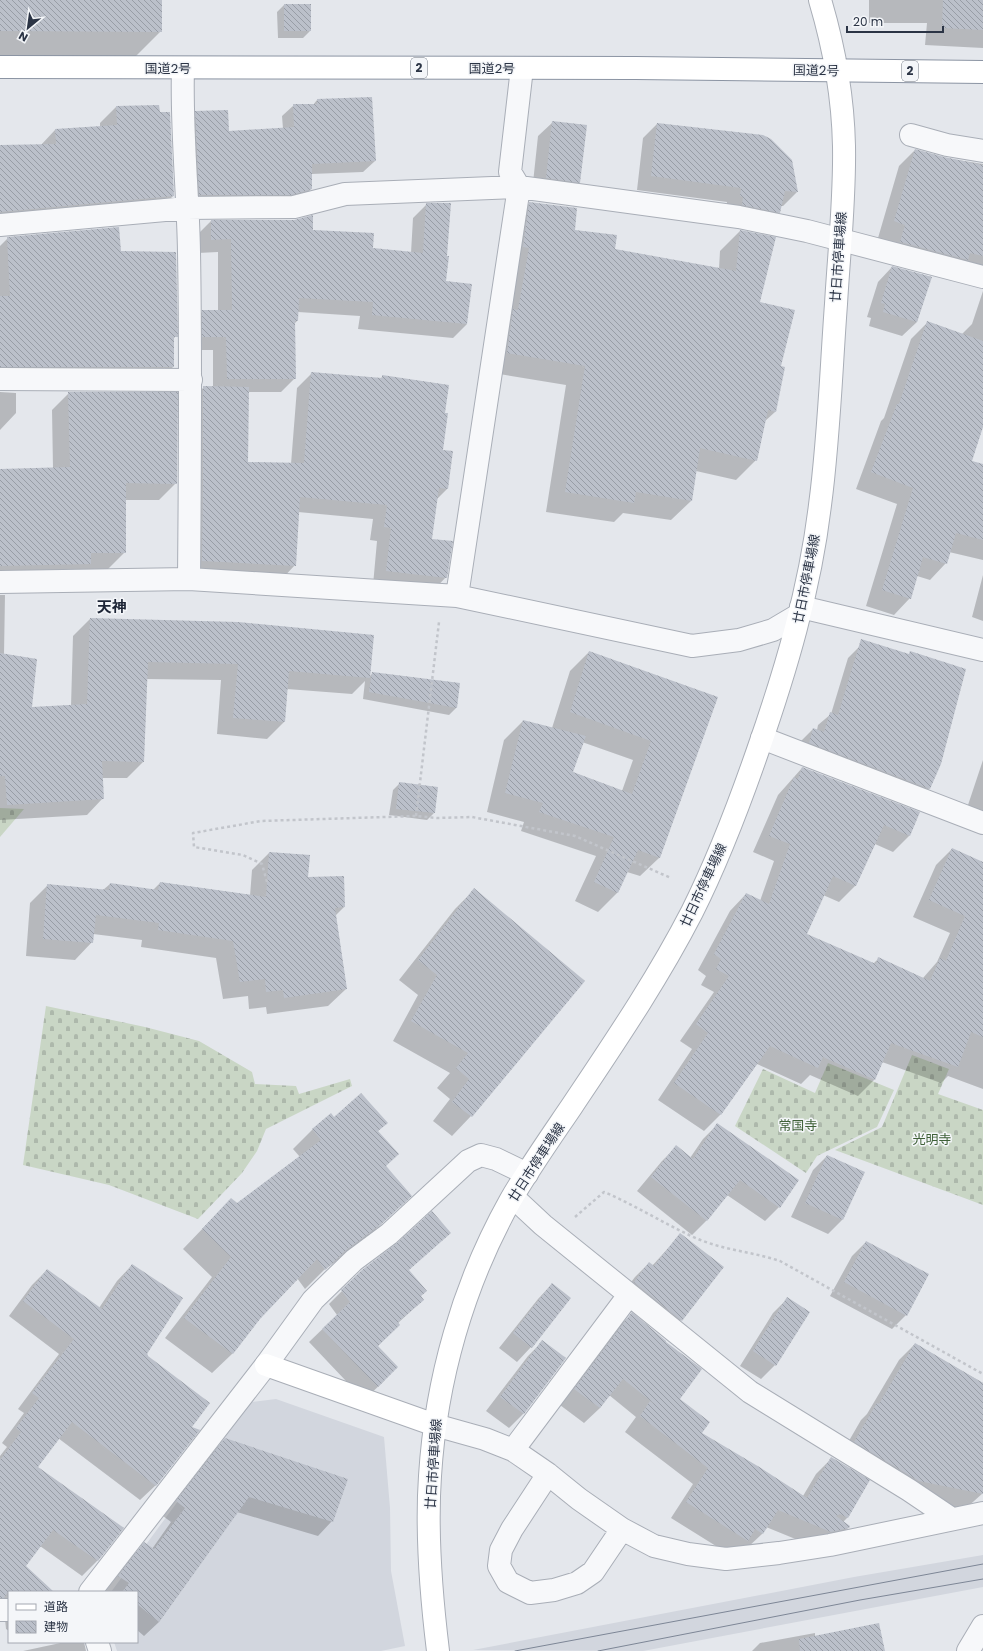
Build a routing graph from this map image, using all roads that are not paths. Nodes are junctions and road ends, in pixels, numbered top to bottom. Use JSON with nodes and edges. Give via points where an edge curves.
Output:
{"nodes":[{"id":1,"x":820,"y":0,"type":"edge"},
{"id":2,"x":0,"y":67,"type":"edge"},
{"id":3,"x":183,"y":68,"type":"junction"},
{"id":4,"x":522,"y":68,"type":"junction"},
{"id":5,"x":837,"y":70,"type":"junction"},
{"id":6,"x":983,"y":72,"type":"edge"},
{"id":7,"x":911,"y":135,"type":"dead end"},
{"id":8,"x":983,"y":151,"type":"edge"},
{"id":9,"x":518,"y":187,"type":"junction"},
{"id":10,"x":187,"y":208,"type":"junction"},
{"id":11,"x":0,"y":225,"type":"edge"},
{"id":12,"x":840,"y":240,"type":"junction"},
{"id":13,"x":983,"y":277,"type":"edge"},
{"id":14,"x":0,"y":379,"type":"edge"},
{"id":15,"x":190,"y":380,"type":"junction"},
{"id":16,"x":189,"y":579,"type":"junction"},
{"id":17,"x":0,"y":582,"type":"edge"},
{"id":18,"x":450,"y":595,"type":"junction"},
{"id":19,"x":801,"y":610,"type":"junction"},
{"id":20,"x":983,"y":650,"type":"edge"},
{"id":21,"x":762,"y":738,"type":"junction"},
{"id":22,"x":983,"y":823,"type":"edge"},
{"id":23,"x":527,"y":1174,"type":"junction"},
{"id":24,"x":513,"y":1197,"type":"junction"},
{"id":25,"x":629,"y":1295,"type":"junction"},
{"id":26,"x":266,"y":1365,"type":"junction"},
{"id":27,"x":435,"y":1425,"type":"junction"},
{"id":28,"x":513,"y":1450,"type":"junction"},
{"id":29,"x":548,"y":1474,"type":"junction"},
{"id":30,"x":983,"y":1513,"type":"edge"},
{"id":31,"x":952,"y":1519,"type":"junction"},
{"id":32,"x":622,"y":1529,"type":"junction"},
{"id":33,"x":91,"y":1591,"type":"edge"},
{"id":34,"x":983,"y":1626,"type":"edge"},
{"id":35,"x":438,"y":1651,"type":"edge"},
{"id":36,"x":968,"y":1651,"type":"edge"}],
"edges":[{"from":1,"to":5,"type":"main road","name":"廿日市停車場線"},
{"from":2,"to":3,"type":"main road","name":"国道2号","number":"2"},
{"from":3,"to":4,"type":"main road","name":"国道2号","number":"2"},
{"from":3,"to":10,"type":"street"},
{"from":4,"to":5,"type":"main road","name":"国道2号","number":"2"},
{"from":4,"to":9,"type":"street","via":[[510,172]]},
{"from":5,"to":6,"type":"main road","name":"国道2号","number":"2"},
{"from":5,"to":12,"type":"main road","name":"廿日市停車場線","via":[[844,147]]},
{"from":7,"to":8,"type":"street"},
{"from":9,"to":10,"type":"street","via":[[345,194],[294,208]]},
{"from":9,"to":12,"type":"street","via":[[738,217]]},
{"from":9,"to":18,"type":"street"},
{"from":10,"to":11,"type":"street"},
{"from":10,"to":15,"type":"street"},
{"from":12,"to":13,"type":"street"},
{"from":12,"to":19,"type":"main road","name":"廿日市停車場線","via":[[820,507]]},
{"from":14,"to":15,"type":"street"},
{"from":15,"to":16,"type":"street"},
{"from":16,"to":17,"type":"street"},
{"from":16,"to":18,"type":"street"},
{"from":18,"to":19,"type":"street","via":[[692,646],[739,640],[773,630]]},
{"from":19,"to":20,"type":"street"},
{"from":19,"to":21,"type":"main road","name":"廿日市停車場線","via":[[789,657]]},
{"from":21,"to":22,"type":"street"},
{"from":21,"to":23,"type":"main road","name":"廿日市停車場線","via":[[721,847],[689,916],[624,1028]]},
{"from":23,"to":24,"type":"main road","name":"廿日市停車場線"},
{"from":23,"to":26,"type":"street","via":[[496,1159],[481,1155],[468,1161],[389,1234],[354,1260],[313,1300]]},
{"from":24,"to":25,"type":"street","via":[[543,1225]]},
{"from":24,"to":27,"type":"main road","name":"廿日市停車場線","via":[[484,1254],[464,1303],[449,1353]]},
{"from":25,"to":28,"type":"street"},
{"from":25,"to":31,"type":"street","via":[[750,1392]]},
{"from":26,"to":27,"type":"main road"},
{"from":26,"to":33,"type":"street"},
{"from":27,"to":28,"type":"street"},
{"from":27,"to":35,"type":"main road","name":"廿日市停車場線","via":[[429,1478],[432,1593]]},
{"from":28,"to":29,"type":"street"},
{"from":29,"to":32,"type":"street"},
{"from":29,"to":32,"type":"street","via":[[501,1550],[499,1566],[508,1582],[530,1593],[554,1590],[577,1583],[593,1572]]},
{"from":30,"to":31,"type":"street"},
{"from":31,"to":32,"type":"street","via":[[830,1545],[726,1559],[654,1546]]},
{"from":34,"to":36,"type":"street"}]}
